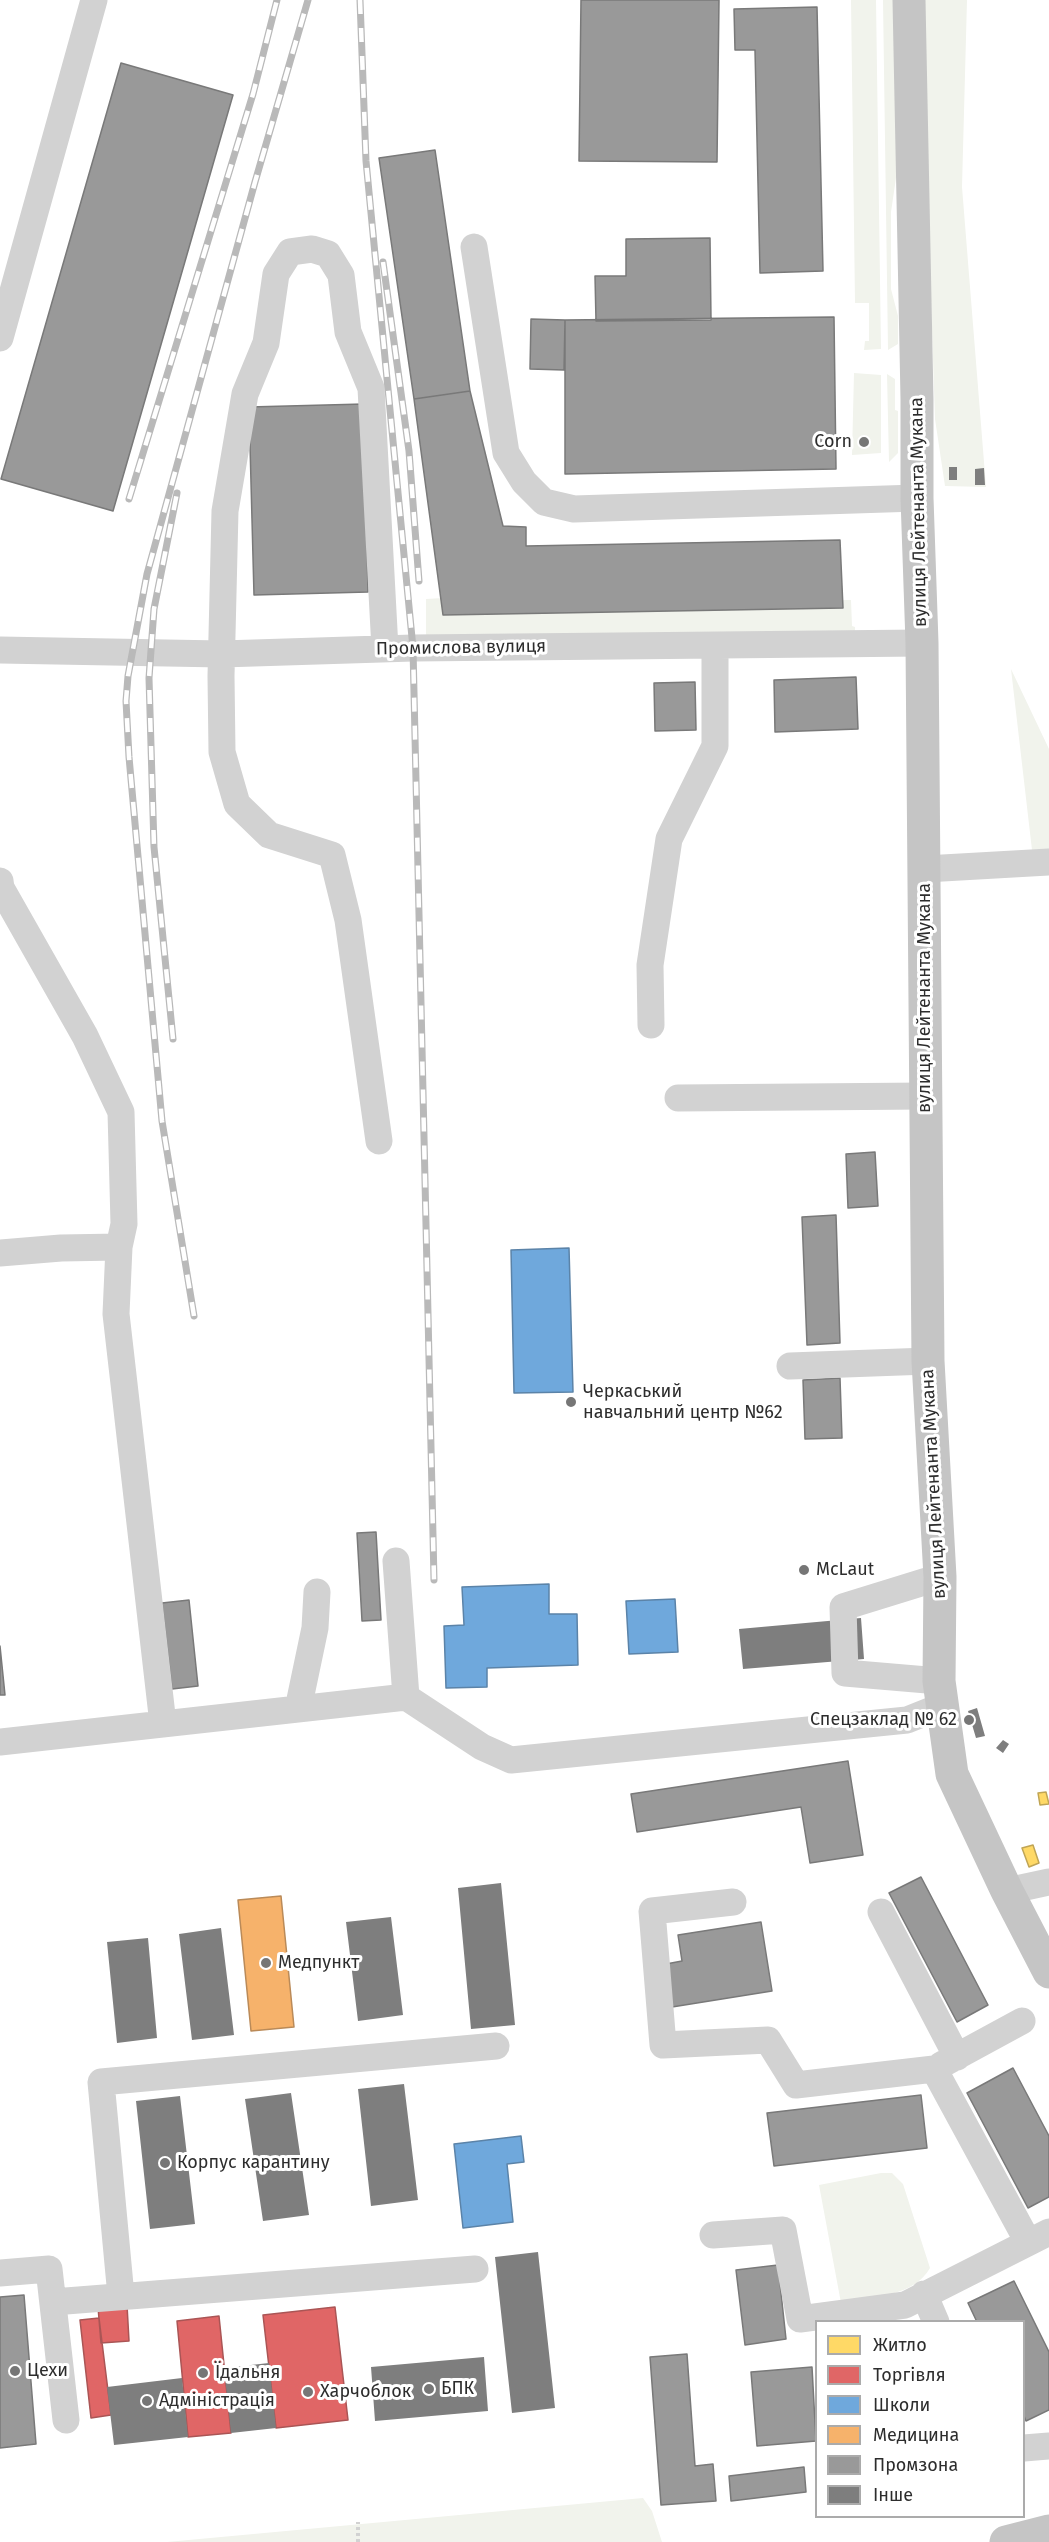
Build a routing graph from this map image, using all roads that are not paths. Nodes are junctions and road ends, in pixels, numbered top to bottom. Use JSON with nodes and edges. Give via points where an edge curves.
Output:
{"nodes":[{"id":1,"x":94,"y":0,"type":"edge"},
{"id":2,"x":909,"y":0,"type":"edge"},
{"id":3,"x":474,"y":247,"type":"dead end"},
{"id":4,"x":0,"y":338,"type":"edge"},
{"id":5,"x":916,"y":498,"type":"junction"},
{"id":6,"x":922,"y":643,"type":"junction"},
{"id":7,"x":715,"y":646,"type":"junction"},
{"id":8,"x":385,"y":649,"type":"junction"},
{"id":9,"x":0,"y":650,"type":"edge"},
{"id":10,"x":222,"y":654,"type":"junction"},
{"id":11,"x":1049,"y":862,"type":"edge"},
{"id":12,"x":925,"y":869,"type":"junction"},
{"id":13,"x":0,"y":881,"type":"edge"},
{"id":14,"x":651,"y":1025,"type":"dead end"},
{"id":15,"x":925,"y":1096,"type":"junction"},
{"id":16,"x":678,"y":1098,"type":"dead end"},
{"id":17,"x":379,"y":1141,"type":"dead end"},
{"id":18,"x":119,"y":1247,"type":"junction"},
{"id":19,"x":0,"y":1253,"type":"edge"},
{"id":20,"x":928,"y":1361,"type":"junction"},
{"id":21,"x":790,"y":1366,"type":"dead end"},
{"id":22,"x":396,"y":1561,"type":"dead end"},
{"id":23,"x":940,"y":1577,"type":"junction"},
{"id":24,"x":317,"y":1592,"type":"dead end"},
{"id":25,"x":941,"y":1693,"type":"junction"},
{"id":26,"x":406,"y":1697,"type":"junction"},
{"id":27,"x":298,"y":1709,"type":"junction"},
{"id":28,"x":163,"y":1724,"type":"junction"},
{"id":29,"x":0,"y":1742,"type":"edge"},
{"id":30,"x":1049,"y":1882,"type":"edge"},
{"id":31,"x":1007,"y":1891,"type":"junction"},
{"id":32,"x":733,"y":1902,"type":"dead end"},
{"id":33,"x":881,"y":1912,"type":"dead end"},
{"id":34,"x":1049,"y":1972,"type":"edge"},
{"id":35,"x":1022,"y":2022,"type":"dead end"},
{"id":36,"x":496,"y":2046,"type":"dead end"},
{"id":37,"x":946,"y":2063,"type":"junction"},
{"id":38,"x":714,"y":2235,"type":"dead end"},
{"id":39,"x":1038,"y":2237,"type":"edge"},
{"id":40,"x":475,"y":2269,"type":"dead end"},
{"id":41,"x":0,"y":2272,"type":"edge"},
{"id":42,"x":924,"y":2295,"type":"junction"},
{"id":43,"x":121,"y":2296,"type":"junction"},
{"id":44,"x":52,"y":2302,"type":"junction"},
{"id":45,"x":935,"y":2320,"type":"edge"},
{"id":46,"x":66,"y":2420,"type":"dead end"},
{"id":47,"x":1049,"y":2446,"type":"edge"},
{"id":48,"x":1025,"y":2448,"type":"edge"},
{"id":49,"x":1049,"y":2531,"type":"edge"},
{"id":50,"x":1006,"y":2542,"type":"edge"}],
"edges":[{"from":1,"to":4,"type":"street"},
{"from":2,"to":5,"type":"main road","name":"вулиця Лейтенанта Мукана"},
{"from":3,"to":5,"type":"street","via":[[506,453],[524,482],[544,502],[574,509]]},
{"from":5,"to":6,"type":"main road","name":"вулиця Лейтенанта Мукана"},
{"from":6,"to":7,"type":"street","name":"Промислова вулиця"},
{"from":6,"to":12,"type":"main road","name":"вулиця Лейтенанта Мукана"},
{"from":7,"to":8,"type":"street","name":"Промислова вулиця"},
{"from":7,"to":14,"type":"street","via":[[715,746],[669,839],[650,965]]},
{"from":8,"to":10,"type":"street","name":"Промислова вулиця"},
{"from":8,"to":10,"type":"street","via":[[371,388],[348,332],[341,275],[328,254],[312,249],[290,252],[276,274],[266,343],[245,394],[225,511]]},
{"from":9,"to":10,"type":"street","name":"Промислова вулиця"},
{"from":10,"to":17,"type":"street","via":[[222,752],[237,804],[269,835],[332,855],[348,920]]},
{"from":11,"to":12,"type":"street"},
{"from":12,"to":15,"type":"main road","name":"вулиця Лейтенанта Мукана"},
{"from":13,"to":18,"type":"street","via":[[85,1036],[121,1112],[124,1224]]},
{"from":15,"to":16,"type":"street"},
{"from":15,"to":20,"type":"main road","name":"вулиця Лейтенанта Мукана"},
{"from":18,"to":19,"type":"street"},
{"from":18,"to":28,"type":"street","via":[[116,1314]]},
{"from":20,"to":21,"type":"street"},
{"from":20,"to":23,"type":"main road","name":"вулиця Лейтенанта Мукана"},
{"from":22,"to":26,"type":"street"},
{"from":23,"to":25,"type":"main road","name":"вулиця Лейтенанта Мукана"},
{"from":23,"to":25,"type":"street","via":[[843,1607],[845,1673]]},
{"from":24,"to":27,"type":"street","via":[[315,1628]]},
{"from":25,"to":26,"type":"street","via":[[907,1720],[511,1760],[482,1747]]},
{"from":25,"to":31,"type":"main road","name":"вулиця Лейтенанта Мукана","via":[[952,1774]]},
{"from":26,"to":27,"type":"street"},
{"from":27,"to":28,"type":"street"},
{"from":28,"to":29,"type":"street"},
{"from":30,"to":31,"type":"street"},
{"from":31,"to":34,"type":"main road","name":"вулиця Лейтенанта Мукана"},
{"from":32,"to":37,"type":"street","via":[[652,1911],[663,2045],[768,2040],[796,2085]]},
{"from":33,"to":37,"type":"street"},
{"from":35,"to":37,"type":"street"},
{"from":36,"to":43,"type":"street","via":[[101,2082]]},
{"from":37,"to":39,"type":"street"},
{"from":38,"to":42,"type":"street","via":[[783,2230],[800,2319],[905,2305]]},
{"from":39,"to":42,"type":"street"},
{"from":40,"to":43,"type":"street"},
{"from":41,"to":44,"type":"street","via":[[49,2269]]},
{"from":42,"to":45,"type":"street"},
{"from":43,"to":44,"type":"street"},
{"from":44,"to":46,"type":"street"},
{"from":47,"to":48,"type":"street"},
{"from":49,"to":50,"type":"main road"}]}
